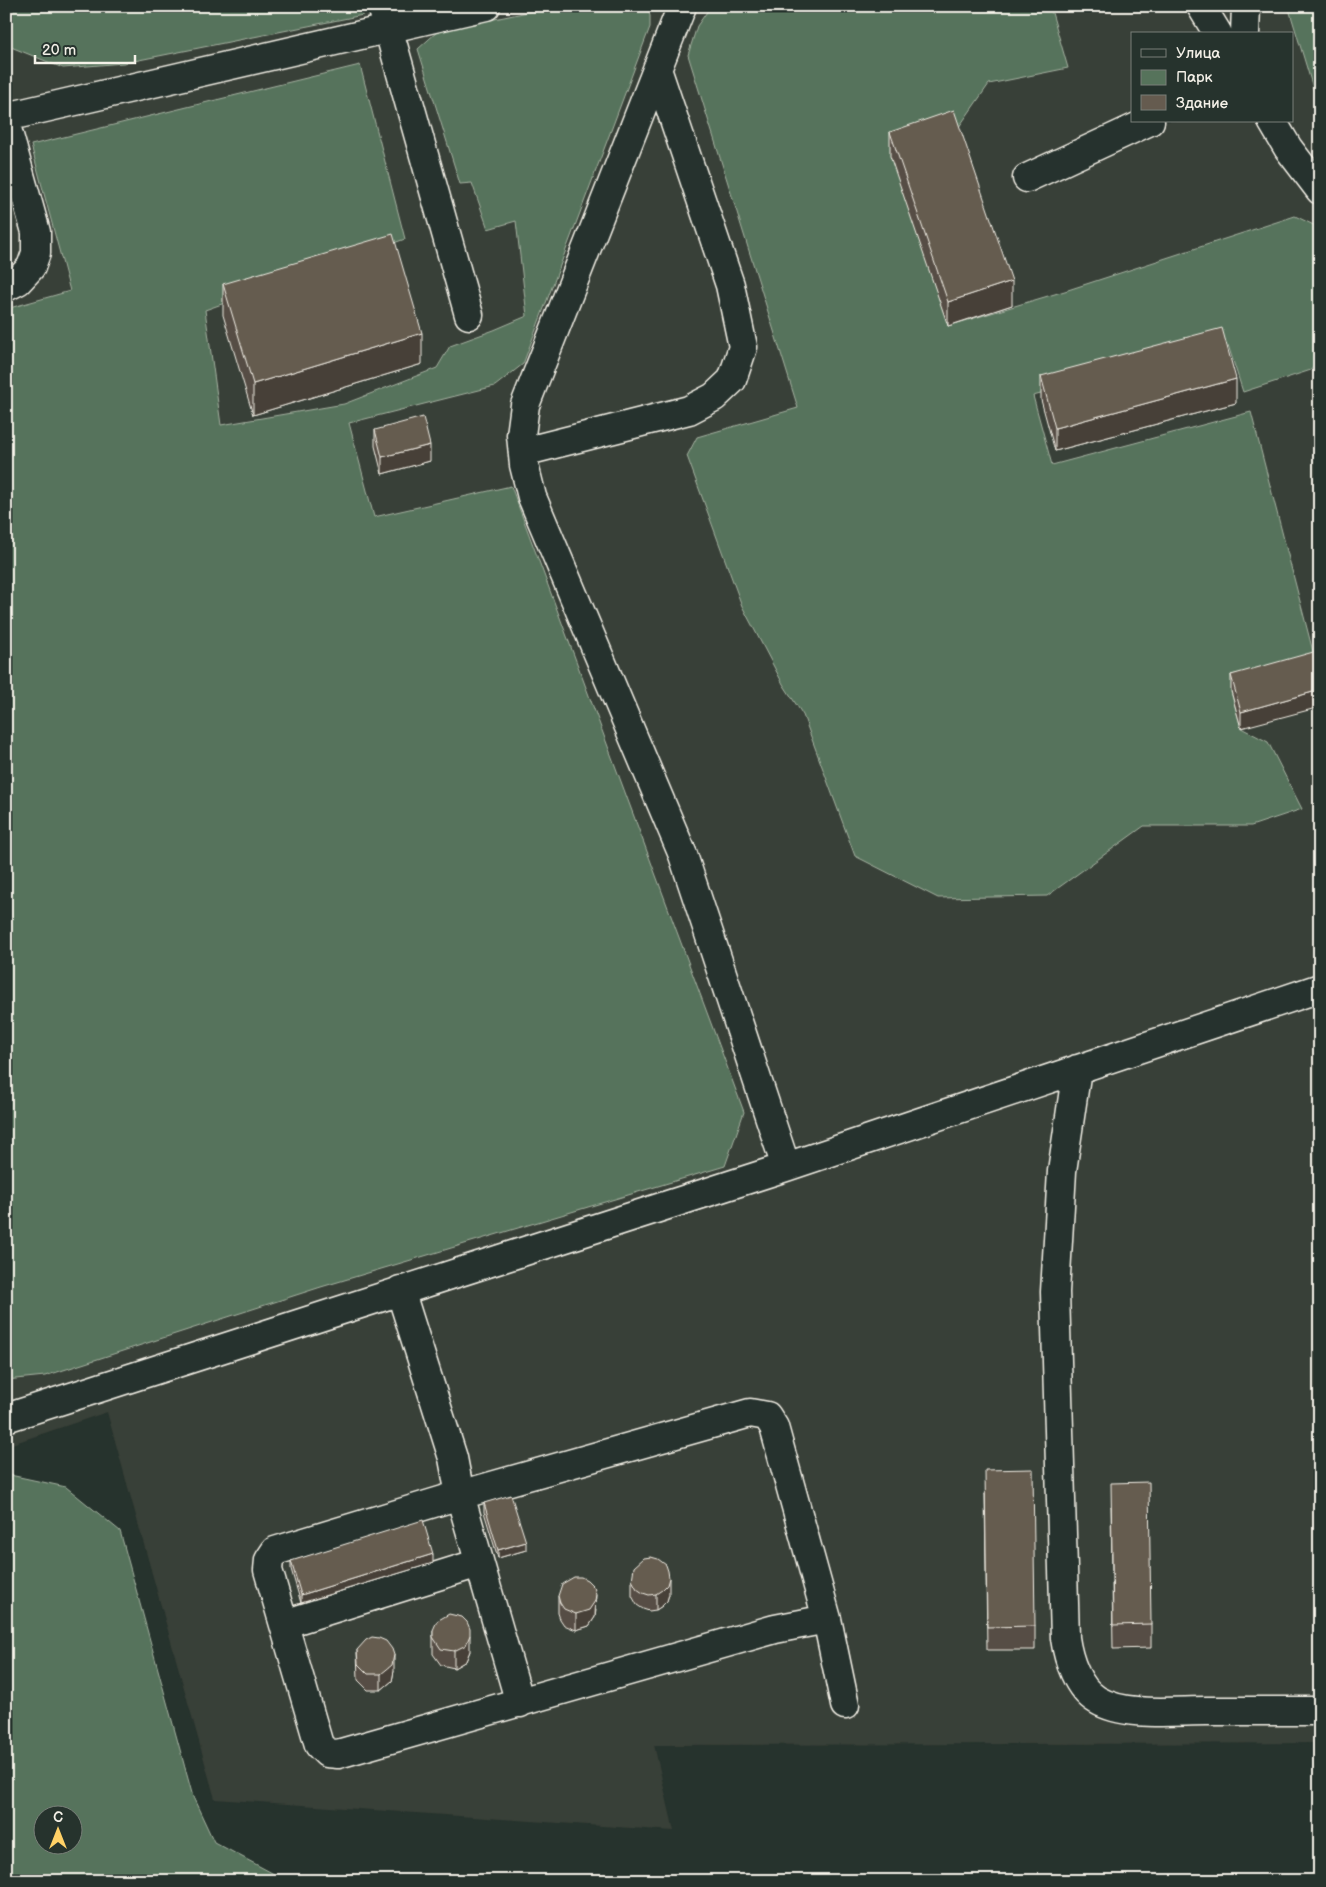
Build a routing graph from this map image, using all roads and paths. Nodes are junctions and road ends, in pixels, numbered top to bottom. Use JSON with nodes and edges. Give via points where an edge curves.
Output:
{"nodes":[{"id":1,"x":486,"y":6,"type":"edge"},
{"id":2,"x":682,"y":6,"type":"edge"},
{"id":3,"x":1201,"y":6,"type":"edge"},
{"id":4,"x":1246,"y":6,"type":"edge"},
{"id":5,"x":385,"y":18,"type":"edge"},
{"id":6,"x":1217,"y":32,"type":"edge"},
{"id":7,"x":1245,"y":32,"type":"edge"},
{"id":8,"x":657,"y":69,"type":"junction"},
{"id":9,"x":6,"y":116,"type":"edge"},
{"id":10,"x":1148,"y":122,"type":"edge"},
{"id":11,"x":1273,"y":122,"type":"edge"},
{"id":12,"x":6,"y":125,"type":"edge"},
{"id":13,"x":1027,"y":178,"type":"dead end"},
{"id":14,"x":1320,"y":190,"type":"edge"},
{"id":15,"x":6,"y":287,"type":"edge"},
{"id":16,"x":469,"y":315,"type":"dead end"},
{"id":17,"x":522,"y":452,"type":"junction"},
{"id":18,"x":1320,"y":988,"type":"edge"},
{"id":19,"x":1077,"y":1069,"type":"junction"},
{"id":20,"x":786,"y":1167,"type":"junction"},
{"id":21,"x":400,"y":1290,"type":"junction"},
{"id":22,"x":6,"y":1418,"type":"edge"},
{"id":23,"x":460,"y":1495,"type":"junction"},
{"id":24,"x":479,"y":1563,"type":"junction"},
{"id":25,"x":827,"y":1619,"type":"junction"},
{"id":26,"x":284,"y":1624,"type":"junction"},
{"id":27,"x":520,"y":1703,"type":"junction"},
{"id":28,"x":845,"y":1705,"type":"dead end"},
{"id":29,"x":1320,"y":1711,"type":"edge"}],
"edges":[{"from":1,"to":5,"type":"lane"},
{"from":2,"to":8,"type":"lane"},
{"from":3,"to":6,"type":"lane"},
{"from":4,"to":7,"type":"lane"},
{"from":5,"to":9,"type":"lane"},
{"from":5,"to":16,"type":"lane"},
{"from":8,"to":17,"type":"lane","via":[[525,405]]},
{"from":8,"to":17,"type":"lane","via":[[730,285],[743,347],[732,380],[714,398],[689,410]]},
{"from":10,"to":13,"type":"lane"},
{"from":11,"to":14,"type":"lane"},
{"from":12,"to":15,"type":"lane","via":[[36,232],[36,252],[31,267],[18,281]]},
{"from":17,"to":20,"type":"lane","via":[[532,497],[683,855]]},
{"from":18,"to":19,"type":"lane"},
{"from":19,"to":20,"type":"lane"},
{"from":19,"to":29,"type":"lane","via":[[1062,1171],[1055,1292],[1068,1658],[1085,1688],[1095,1699],[1110,1706],[1146,1711]]},
{"from":20,"to":21,"type":"lane"},
{"from":21,"to":22,"type":"lane"},
{"from":21,"to":23,"type":"lane","via":[[453,1458]]},
{"from":23,"to":24,"type":"lane"},
{"from":23,"to":25,"type":"lane","via":[[750,1413],[767,1416],[774,1426]]},
{"from":23,"to":26,"type":"lane","via":[[275,1552],[269,1560],[268,1570]]},
{"from":24,"to":26,"type":"lane"},
{"from":24,"to":27,"type":"lane"},
{"from":25,"to":27,"type":"lane","via":[[775,1629]]},
{"from":25,"to":28,"type":"lane"},
{"from":26,"to":27,"type":"lane","via":[[319,1745],[327,1753],[338,1754]]}]}
